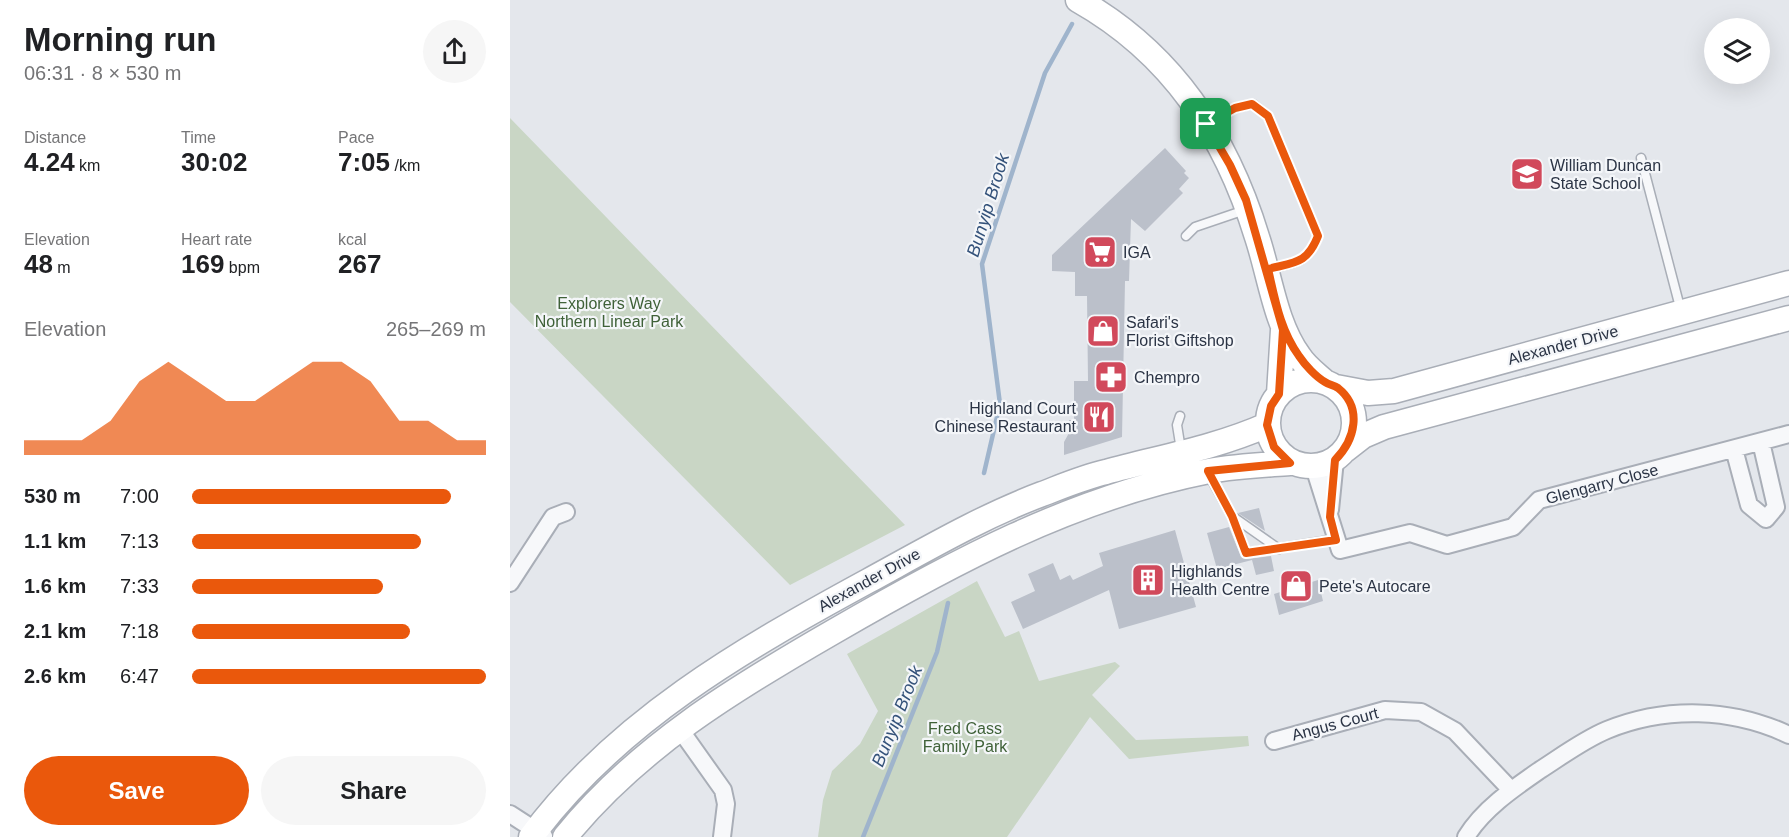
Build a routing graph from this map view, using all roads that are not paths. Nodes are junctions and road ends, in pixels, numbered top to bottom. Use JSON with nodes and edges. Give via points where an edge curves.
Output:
{"nodes":[{"id":1,"x":1078,"y":0,"type":"edge"},
{"id":2,"x":1206,"y":124,"type":"junction"},
{"id":3,"x":1641,"y":158,"type":"dead end"},
{"id":4,"x":1248,"y":208,"type":"junction"},
{"id":5,"x":1186,"y":236,"type":"dead end"},
{"id":6,"x":1268,"y":269,"type":"junction"},
{"id":7,"x":1789,"y":282,"type":"edge"},
{"id":8,"x":1681,"y":313,"type":"junction"},
{"id":9,"x":1789,"y":318,"type":"edge"},
{"id":10,"x":1283,"y":330,"type":"junction"},
{"id":11,"x":1330,"y":384,"type":"junction"},
{"id":12,"x":1279,"y":394,"type":"junction"},
{"id":13,"x":1180,"y":416,"type":"dead end"},
{"id":14,"x":1267,"y":425,"type":"junction"},
{"id":15,"x":1789,"y":434,"type":"edge"},
{"id":16,"x":1761,"y":442,"type":"junction"},
{"id":17,"x":1734,"y":449,"type":"junction"},
{"id":18,"x":1181,"y":454,"type":"junction"},
{"id":19,"x":1331,"y":459,"type":"junction"},
{"id":20,"x":1290,"y":463,"type":"junction"},
{"id":21,"x":1208,"y":471,"type":"junction"},
{"id":22,"x":567,"y":512,"type":"dead end"},
{"id":23,"x":1232,"y":516,"type":"junction"},
{"id":24,"x":1336,"y":540,"type":"junction"},
{"id":25,"x":1279,"y":549,"type":"junction"},
{"id":26,"x":510,"y":583,"type":"edge"},
{"id":27,"x":679,"y":728,"type":"junction"},
{"id":28,"x":1789,"y":735,"type":"edge"},
{"id":29,"x":1274,"y":741,"type":"dead end"},
{"id":30,"x":1511,"y":790,"type":"junction"},
{"id":31,"x":510,"y":814,"type":"edge"},
{"id":32,"x":537,"y":835,"type":"edge"},
{"id":33,"x":565,"y":837,"type":"edge"},
{"id":34,"x":722,"y":837,"type":"edge"},
{"id":35,"x":1466,"y":837,"type":"edge"}],
"edges":[{"from":1,"to":2,"type":"main road","via":[[1127,31],[1155,56]]},
{"from":2,"to":4,"type":"main road","via":[[1230,165]]},
{"from":2,"to":6,"type":"lane","via":[[1235,108],[1252,104],[1268,116],[1318,236],[1304,260]]},
{"from":3,"to":8,"type":"lane"},
{"from":4,"to":5,"type":"lane","via":[[1195,227]]},
{"from":4,"to":6,"type":"main road"},
{"from":6,"to":10,"type":"main road"},
{"from":7,"to":8,"type":"main road","name":"Alexander Drive"},
{"from":8,"to":11,"type":"main road","name":"Alexander Drive","via":[[1394,391],[1368,393]]},
{"from":9,"to":19,"type":"main road","name":"Alexander Drive","via":[[1384,427],[1363,436]]},
{"from":10,"to":11,"type":"main road","via":[[1299,358]]},
{"from":10,"to":12,"type":"main road"},
{"from":11,"to":12,"type":"main road","via":[[1305,380]]},
{"from":11,"to":19,"type":"main road","via":[[1348,398],[1353,412],[1353,437]]},
{"from":12,"to":14,"type":"main road","via":[[1271,406]]},
{"from":13,"to":18,"type":"lane","via":[[1177,425]]},
{"from":14,"to":18,"type":"main road","name":"Alexander Drive"},
{"from":14,"to":20,"type":"main road","via":[[1274,447]]},
{"from":15,"to":16,"type":"street","name":"Glengarry Close"},
{"from":16,"to":17,"type":"street","name":"Glengarry Close"},
{"from":16,"to":17,"type":"street","via":[[1776,507],[1766,519],[1749,505]]},
{"from":17,"to":24,"type":"street","name":"Glengarry Close","via":[[1539,500],[1513,527],[1447,545],[1410,533],[1340,550]]},
{"from":18,"to":32,"type":"main road","name":"Alexander Drive","via":[[1103,472],[1039,495],[949,536],[784,627],[714,669],[639,725],[600,760]]},
{"from":19,"to":20,"type":"main road"},
{"from":19,"to":24,"type":"street","via":[[1330,517]]},
{"from":20,"to":21,"type":"main road","name":"Alexander Drive"},
{"from":21,"to":23,"type":"lane"},
{"from":21,"to":27,"type":"main road","name":"Alexander Drive","via":[[1123,492],[982,549],[748,681]]},
{"from":22,"to":26,"type":"street","via":[[553,517]]},
{"from":23,"to":25,"type":"lane"},
{"from":23,"to":25,"type":"lane","via":[[1246,553]]},
{"from":24,"to":25,"type":"lane"},
{"from":27,"to":33,"type":"main road","name":"Alexander Drive","via":[[623,775]]},
{"from":27,"to":34,"type":"street","via":[[723,790],[726,804]]},
{"from":28,"to":30,"type":"street","via":[[1745,718],[1724,715],[1654,716],[1631,721],[1587,740]]},
{"from":29,"to":30,"type":"street","name":"Angus Court","via":[[1385,710],[1421,712],[1455,731]]},
{"from":30,"to":35,"type":"street"},
{"from":31,"to":32,"type":"street"}]}
